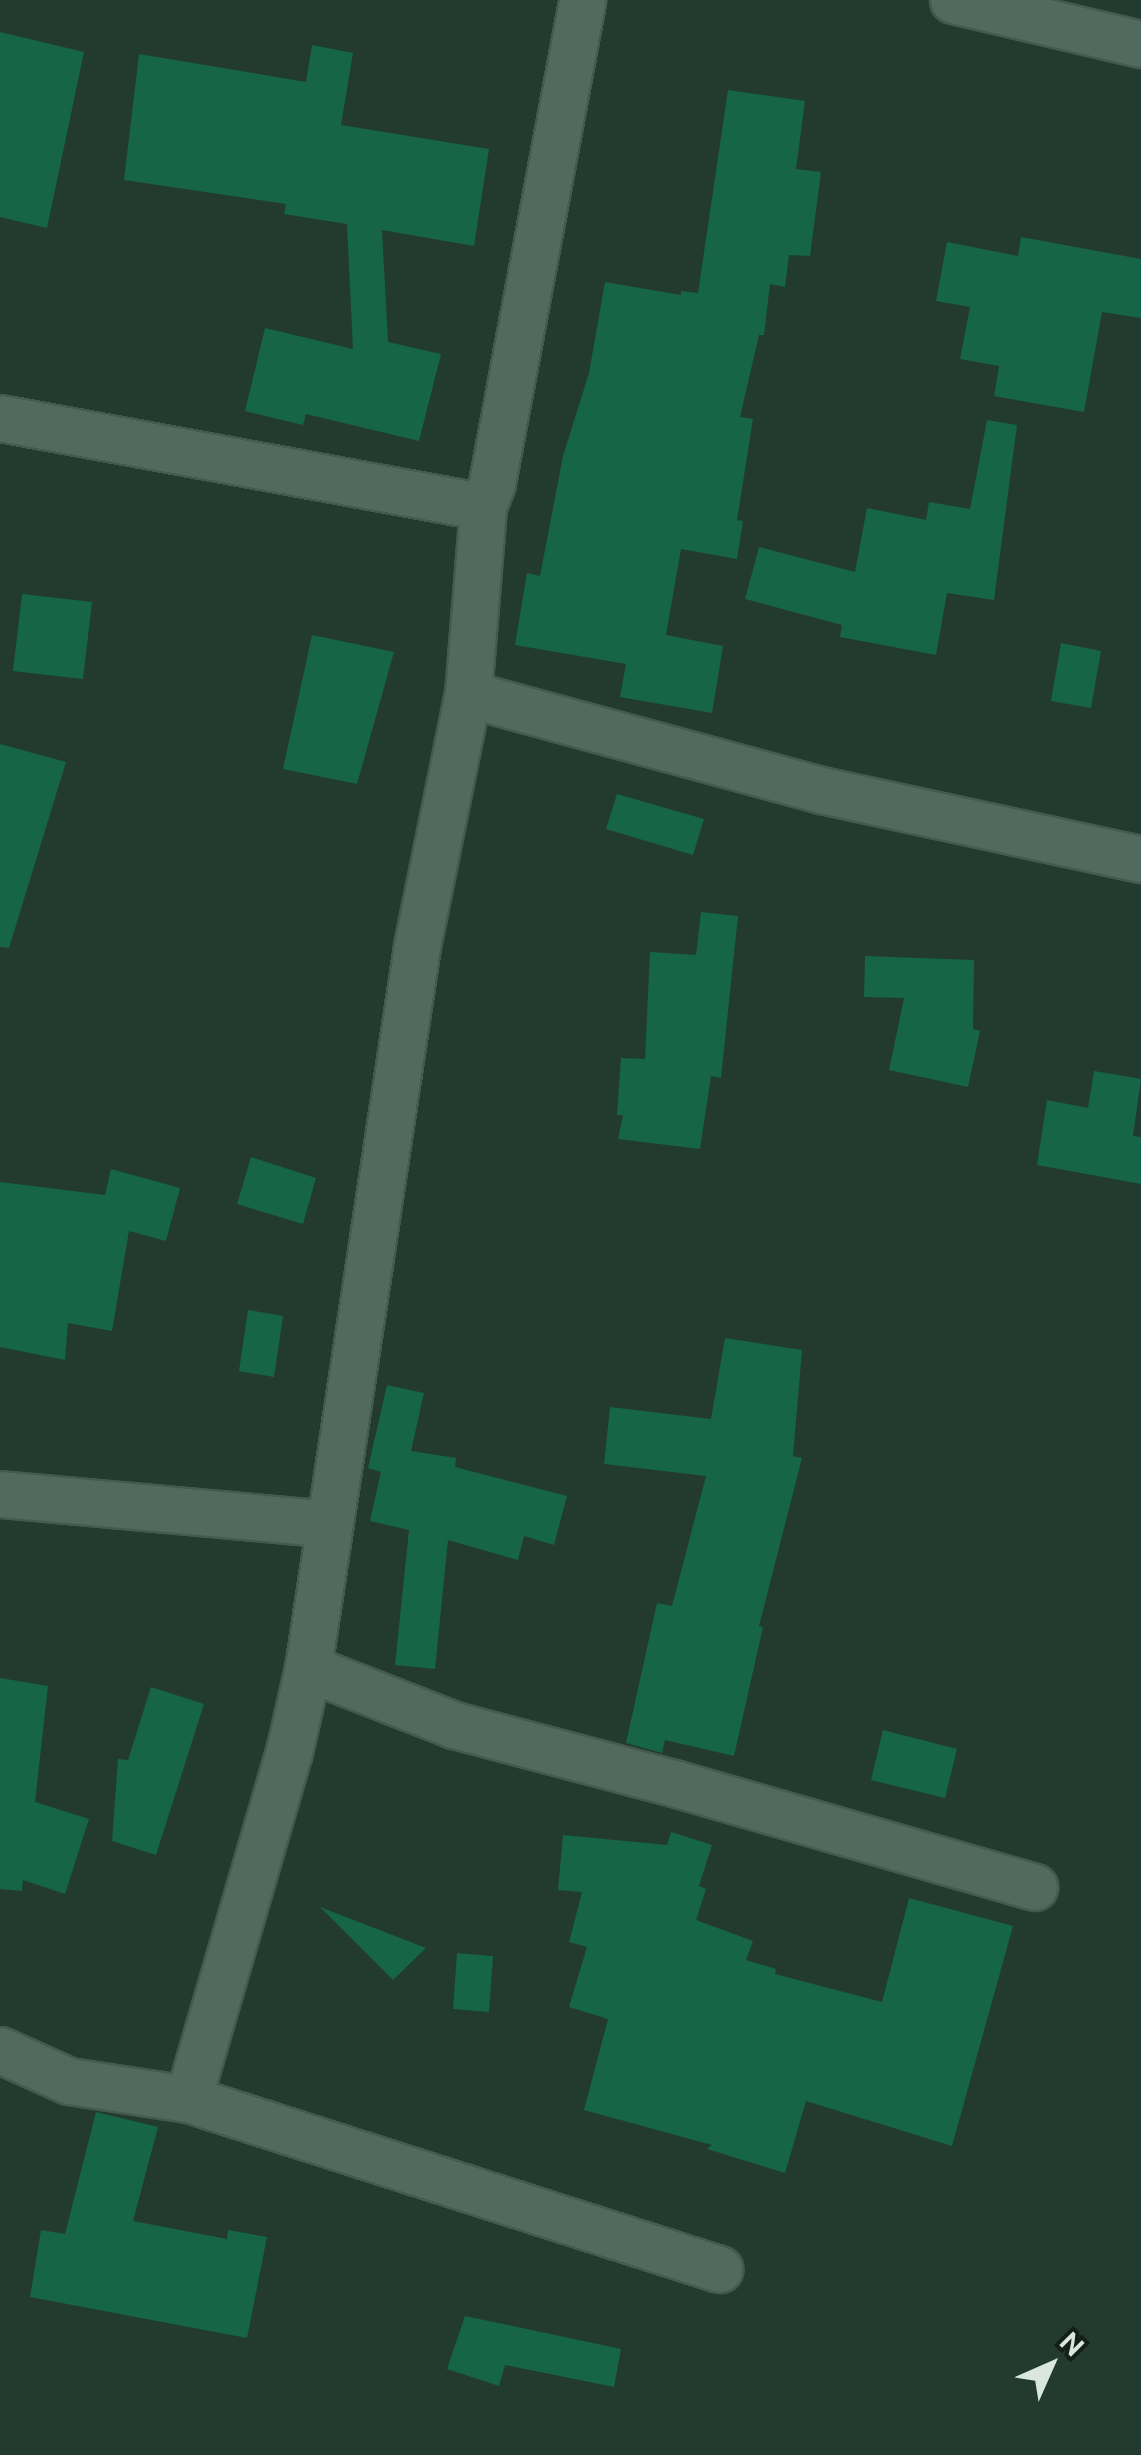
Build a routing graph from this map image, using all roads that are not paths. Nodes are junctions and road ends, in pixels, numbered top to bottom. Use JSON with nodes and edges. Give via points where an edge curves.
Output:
{"nodes":[{"id":1,"x":582,"y":0,"type":"edge"},
{"id":2,"x":953,"y":0,"type":"edge"},
{"id":3,"x":1141,"y":44,"type":"edge"},
{"id":4,"x":0,"y":418,"type":"edge"},
{"id":5,"x":483,"y":508,"type":"junction"},
{"id":6,"x":468,"y":694,"type":"junction"},
{"id":7,"x":1141,"y":858,"type":"edge"},
{"id":8,"x":0,"y":1494,"type":"edge"},
{"id":9,"x":328,"y":1524,"type":"junction"},
{"id":10,"x":308,"y":1668,"type":"junction"},
{"id":11,"x":1034,"y":1887,"type":"dead end"},
{"id":12,"x":0,"y":2050,"type":"edge"},
{"id":13,"x":188,"y":2100,"type":"junction"},
{"id":14,"x":718,"y":2269,"type":"dead end"}],
"edges":[{"from":1,"to":5,"type":"street"},
{"from":2,"to":3,"type":"street"},
{"from":4,"to":5,"type":"street"},
{"from":5,"to":6,"type":"street"},
{"from":6,"to":7,"type":"street","via":[[822,790]]},
{"from":6,"to":9,"type":"street","via":[[417,946]]},
{"from":8,"to":9,"type":"street"},
{"from":9,"to":10,"type":"street"},
{"from":10,"to":11,"type":"street","via":[[454,1726]]},
{"from":10,"to":13,"type":"street"},
{"from":12,"to":13,"type":"street","via":[[70,2080]]},
{"from":13,"to":14,"type":"street"}]}
